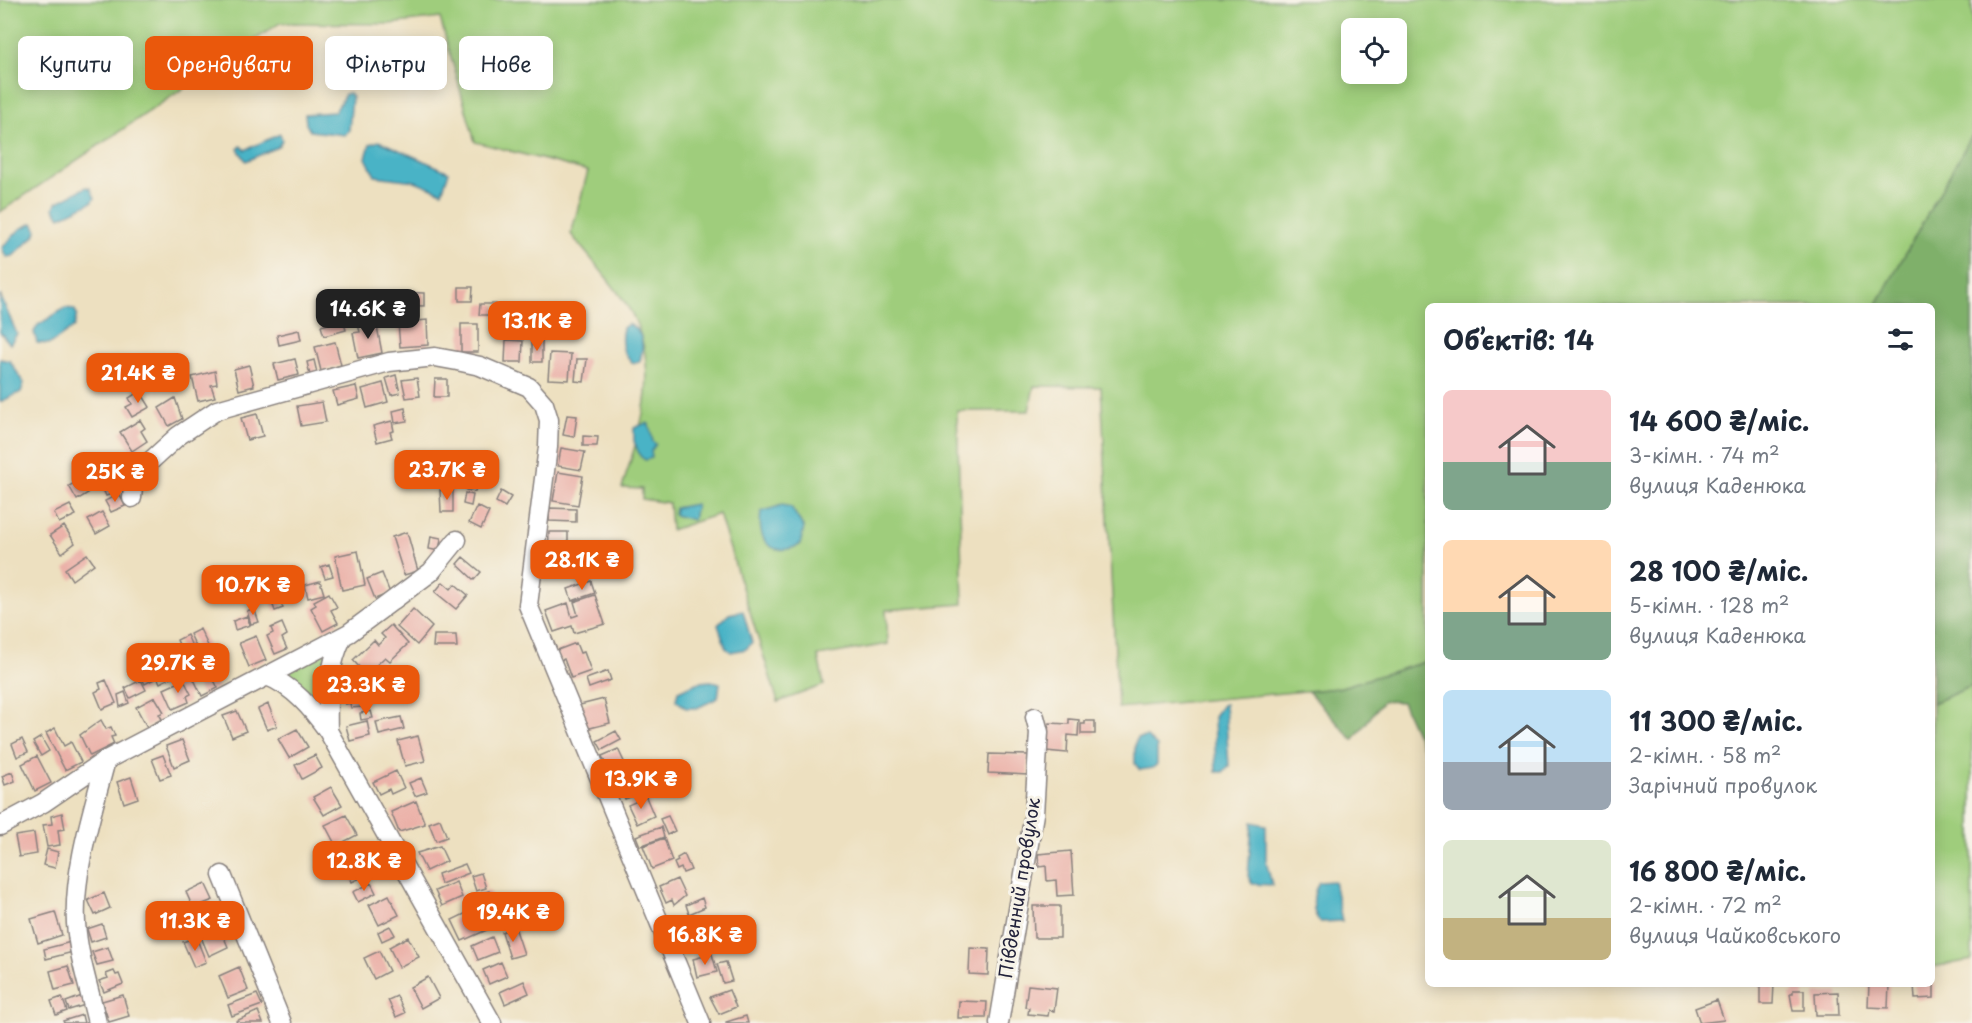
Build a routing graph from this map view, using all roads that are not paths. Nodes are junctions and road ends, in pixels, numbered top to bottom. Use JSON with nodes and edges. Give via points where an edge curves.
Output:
{"nodes":[{"id":1,"x":132,"y":498,"type":"dead end"},
{"id":2,"x":457,"y":540,"type":"dead end"},
{"id":3,"x":343,"y":636,"type":"junction"},
{"id":4,"x":267,"y":676,"type":"junction"},
{"id":5,"x":1035,"y":717,"type":"dead end"},
{"id":6,"x":328,"y":731,"type":"junction"},
{"id":7,"x":106,"y":760,"type":"junction"},
{"id":8,"x":0,"y":826,"type":"edge"},
{"id":9,"x":222,"y":875,"type":"dead end"},
{"id":10,"x":97,"y":1023,"type":"edge"},
{"id":11,"x":282,"y":1023,"type":"edge"},
{"id":12,"x":492,"y":1023,"type":"edge"},
{"id":13,"x":701,"y":1023,"type":"edge"},
{"id":14,"x":999,"y":1023,"type":"edge"}],
"edges":[{"from":1,"to":13,"type":"street","via":[[134,476],[178,436],[217,410],[389,362],[435,357],[480,366],[529,387],[544,404],[549,420],[528,605]]},
{"from":2,"to":3,"type":"street","via":[[431,572]]},
{"from":3,"to":4,"type":"street"},
{"from":3,"to":6,"type":"street","via":[[332,663]]},
{"from":4,"to":6,"type":"street","via":[[296,694]]},
{"from":4,"to":7,"type":"street"},
{"from":5,"to":14,"type":"street","name":"Південний провулок","via":[[1039,732],[1034,814]]},
{"from":6,"to":12,"type":"street"},
{"from":7,"to":8,"type":"street","via":[[43,803]]},
{"from":7,"to":10,"type":"street","via":[[88,829],[75,905]]},
{"from":9,"to":11,"type":"street"}]}
